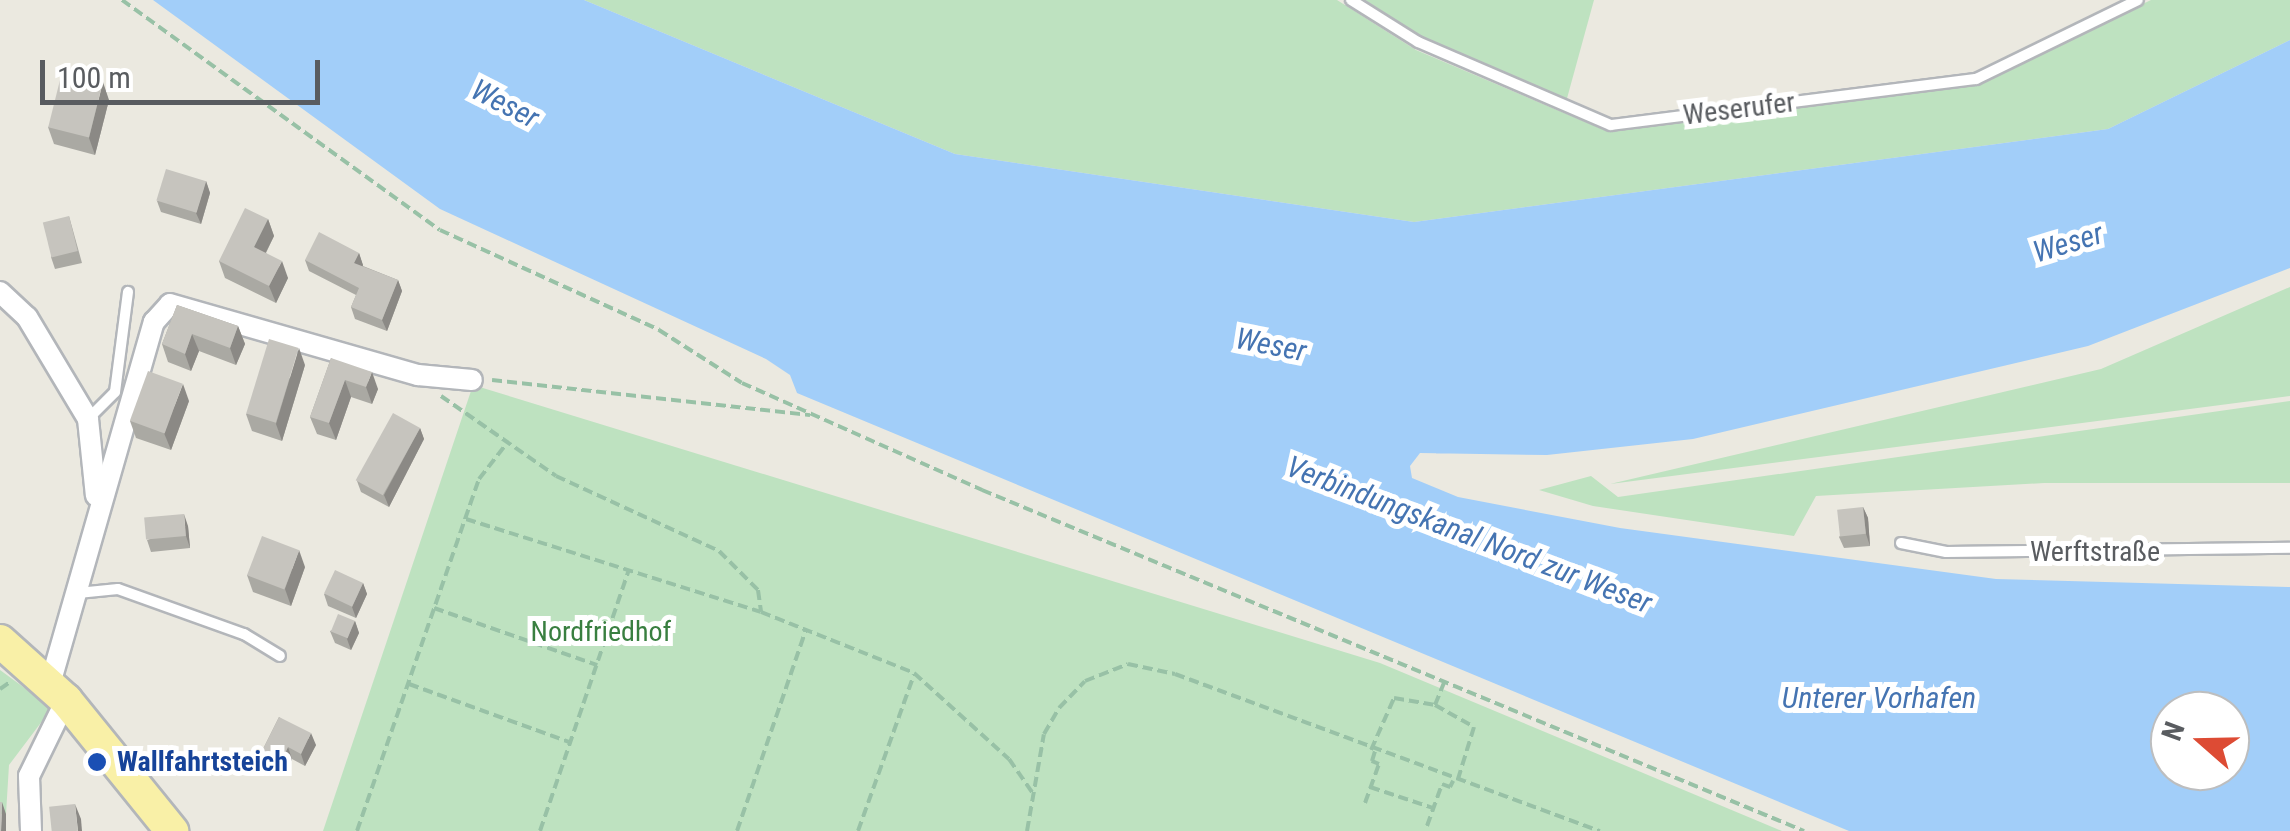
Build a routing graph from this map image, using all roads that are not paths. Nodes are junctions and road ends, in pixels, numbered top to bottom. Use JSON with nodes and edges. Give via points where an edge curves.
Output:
{"nodes":[{"id":1,"x":1351,"y":0,"type":"edge"},
{"id":2,"x":2138,"y":0,"type":"edge"},
{"id":3,"x":0,"y":292,"type":"edge"},
{"id":4,"x":128,"y":292,"type":"dead end"},
{"id":5,"x":472,"y":380,"type":"dead end"},
{"id":6,"x":88,"y":418,"type":"junction"},
{"id":7,"x":98,"y":506,"type":"junction"},
{"id":8,"x":1901,"y":543,"type":"dead end"},
{"id":9,"x":2290,"y":548,"type":"edge"},
{"id":10,"x":77,"y":593,"type":"junction"},
{"id":11,"x":0,"y":641,"type":"edge"},
{"id":12,"x":280,"y":656,"type":"dead end"},
{"id":13,"x":58,"y":692,"type":"junction"},
{"id":14,"x":31,"y":831,"type":"edge"},
{"id":15,"x":172,"y":831,"type":"edge"}],
"edges":[{"from":1,"to":2,"type":"lane","name":"Weserufer","via":[[1418,42],[1610,125],[1976,79]]},
{"from":3,"to":6,"type":"street","via":[[27,316]]},
{"from":4,"to":6,"type":"lane","via":[[115,392]]},
{"from":5,"to":7,"type":"street","via":[[418,375],[170,304],[154,322]]},
{"from":6,"to":7,"type":"street"},
{"from":7,"to":10,"type":"street"},
{"from":8,"to":9,"type":"lane","name":"Werftstraße","via":[[1946,552]]},
{"from":10,"to":12,"type":"lane","via":[[118,589],[244,634]]},
{"from":10,"to":13,"type":"street"},
{"from":11,"to":13,"type":"main road"},
{"from":13,"to":14,"type":"street","via":[[28,776]]},
{"from":13,"to":15,"type":"main road"}]}
